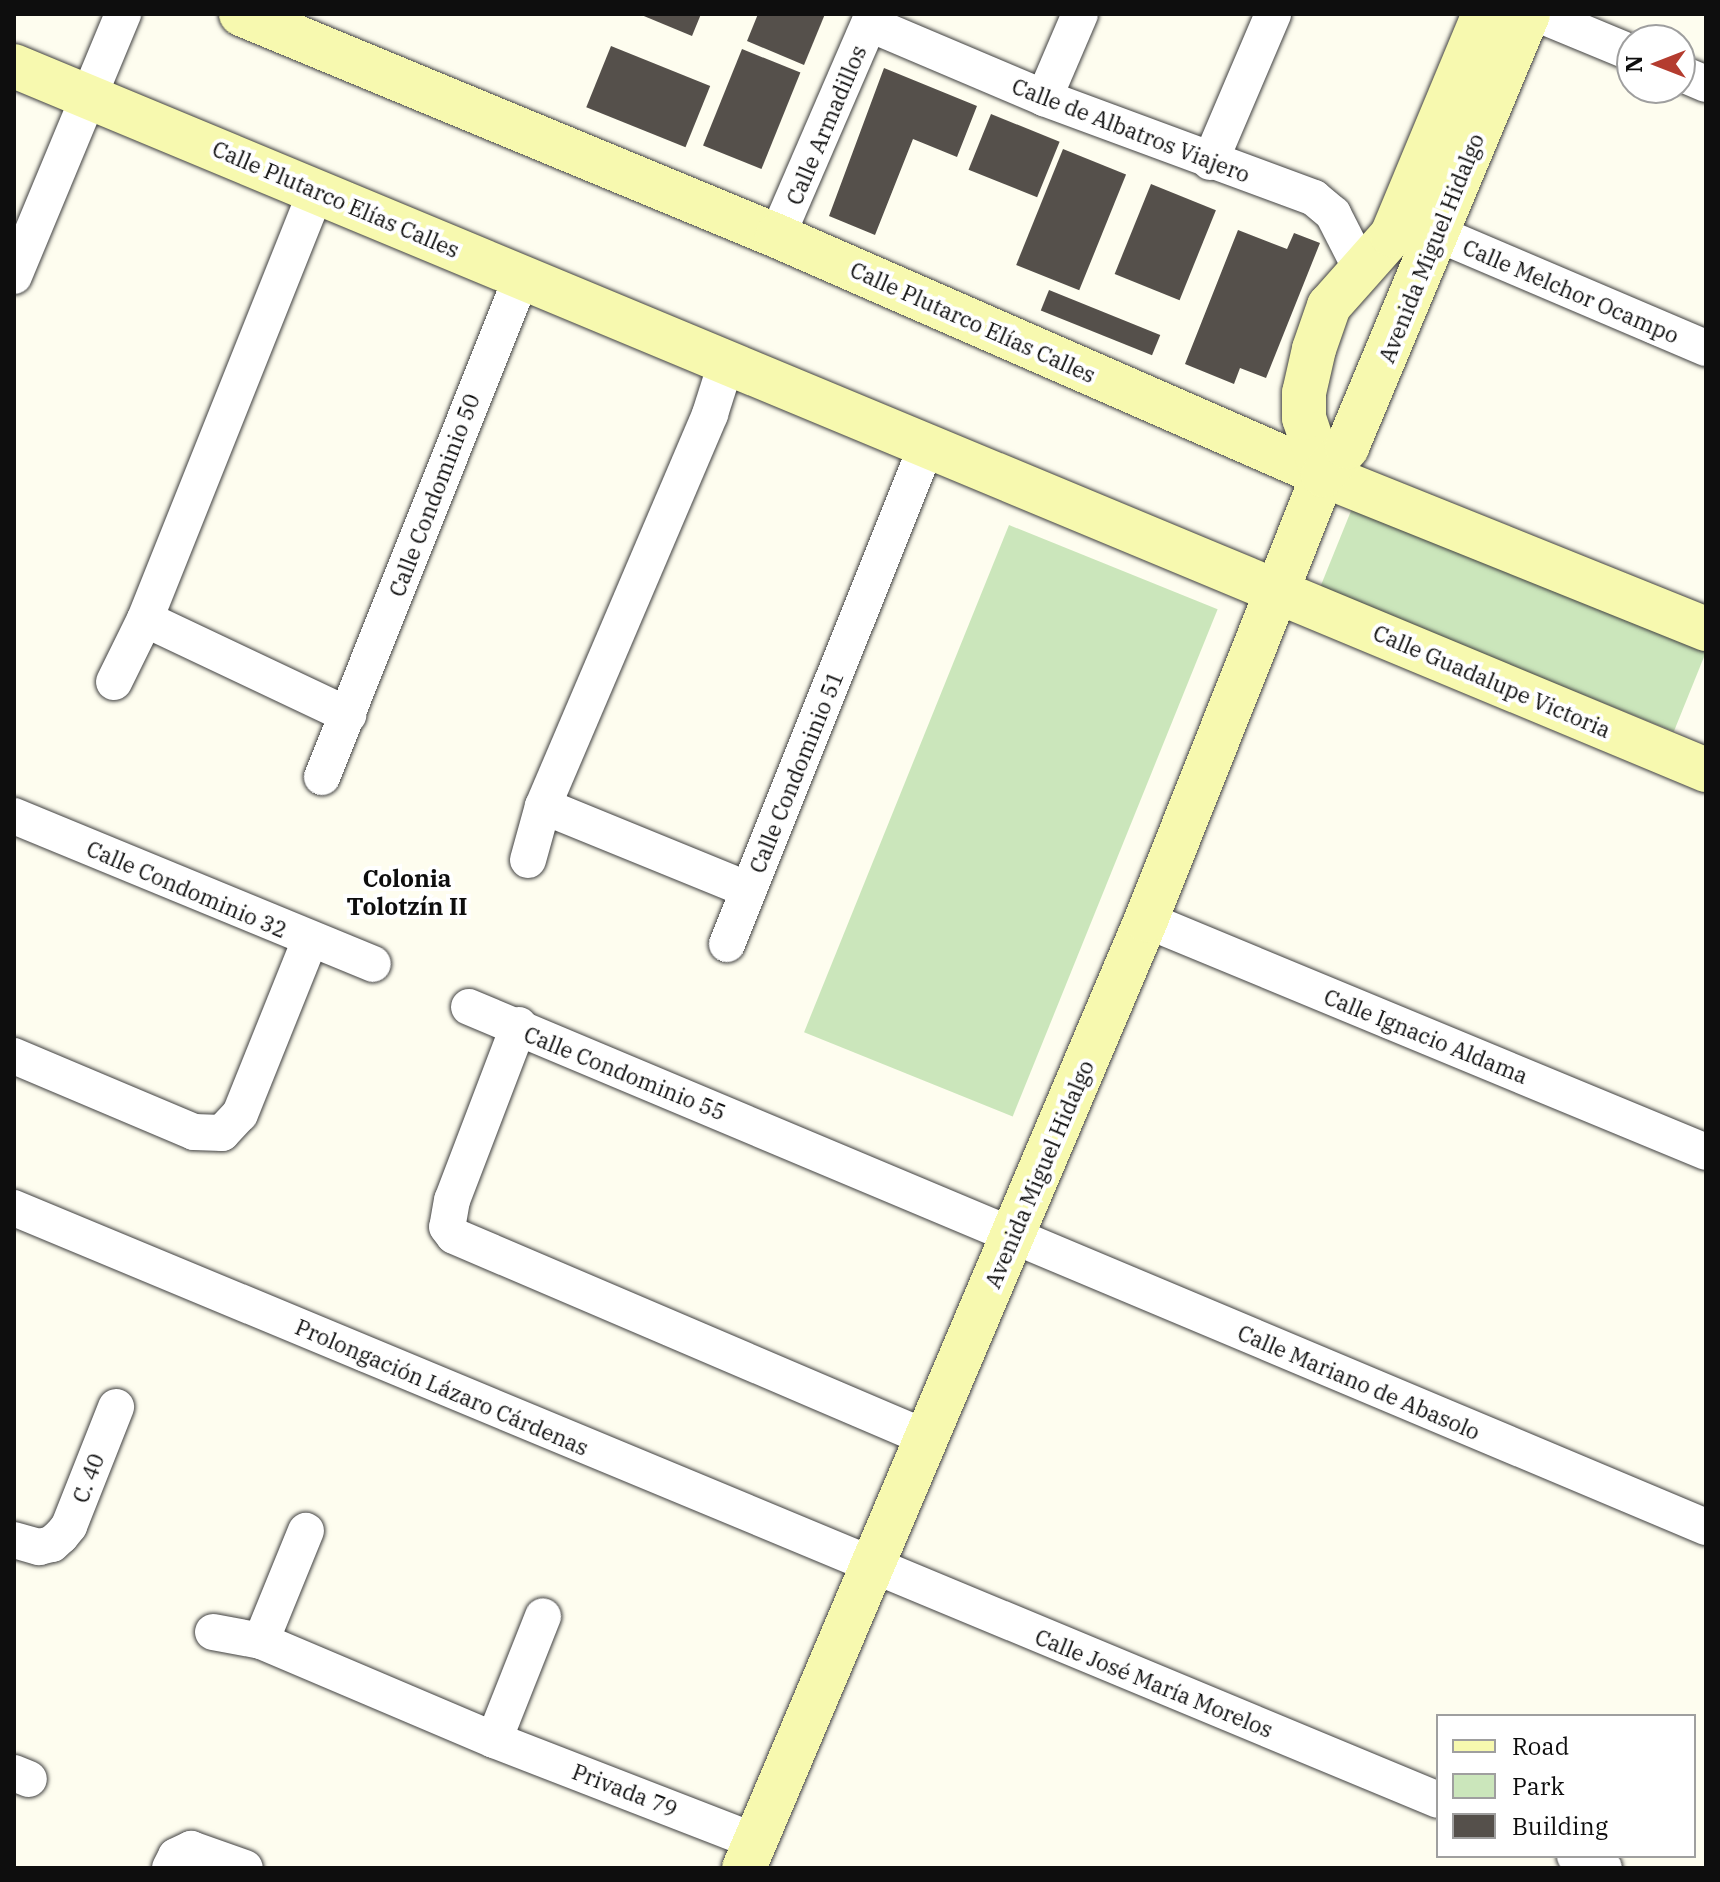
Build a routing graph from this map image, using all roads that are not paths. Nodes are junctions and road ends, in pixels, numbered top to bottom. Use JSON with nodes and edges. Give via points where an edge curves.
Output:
{"nodes":[{"id":1,"x":123,"y":14,"type":"edge"},
{"id":2,"x":241,"y":14,"type":"edge"},
{"id":3,"x":1080,"y":14,"type":"edge"},
{"id":4,"x":1273,"y":14,"type":"edge"},
{"id":5,"x":1484,"y":14,"type":"edge"},
{"id":6,"x":1528,"y":14,"type":"edge"},
{"id":7,"x":1538,"y":14,"type":"edge"},
{"id":8,"x":872,"y":19,"type":"edge"},
{"id":9,"x":1616,"y":46,"type":"edge"},
{"id":10,"x":14,"y":66,"type":"edge"},
{"id":11,"x":89,"y":96,"type":"junction"},
{"id":12,"x":1044,"y":98,"type":"junction"},
{"id":13,"x":1210,"y":162,"type":"junction"},
{"id":14,"x":316,"y":191,"type":"junction"},
{"id":15,"x":1436,"y":233,"type":"junction"},
{"id":16,"x":777,"y":236,"type":"junction"},
{"id":17,"x":1361,"y":269,"type":"junction"},
{"id":18,"x":14,"y":276,"type":"edge"},
{"id":19,"x":522,"y":276,"type":"junction"},
{"id":20,"x":1706,"y":348,"type":"edge"},
{"id":21,"x":726,"y":364,"type":"junction"},
{"id":22,"x":926,"y":447,"type":"junction"},
{"id":23,"x":1323,"y":475,"type":"junction"},
{"id":24,"x":1277,"y":592,"type":"junction"},
{"id":25,"x":145,"y":619,"type":"junction"},
{"id":26,"x":1706,"y":629,"type":"edge"},
{"id":27,"x":114,"y":682,"type":"dead end"},
{"id":28,"x":348,"y":715,"type":"junction"},
{"id":29,"x":1706,"y":770,"type":"edge"},
{"id":30,"x":322,"y":777,"type":"dead end"},
{"id":31,"x":543,"y":806,"type":"junction"},
{"id":32,"x":14,"y":816,"type":"edge"},
{"id":33,"x":528,"y":860,"type":"dead end"},
{"id":34,"x":749,"y":890,"type":"junction"},
{"id":35,"x":1146,"y":920,"type":"junction"},
{"id":36,"x":310,"y":940,"type":"junction"},
{"id":37,"x":727,"y":944,"type":"dead end"},
{"id":38,"x":373,"y":964,"type":"dead end"},
{"id":39,"x":469,"y":1007,"type":"dead end"},
{"id":40,"x":519,"y":1025,"type":"junction"},
{"id":41,"x":14,"y":1056,"type":"edge"},
{"id":42,"x":1706,"y":1152,"type":"edge"},
{"id":43,"x":14,"y":1208,"type":"edge"},
{"id":44,"x":1012,"y":1236,"type":"junction"},
{"id":45,"x":116,"y":1407,"type":"dead end"},
{"id":46,"x":927,"y":1438,"type":"junction"},
{"id":47,"x":1706,"y":1527,"type":"edge"},
{"id":48,"x":306,"y":1531,"type":"dead end"},
{"id":49,"x":14,"y":1540,"type":"edge"},
{"id":50,"x":870,"y":1565,"type":"junction"},
{"id":51,"x":543,"y":1616,"type":"dead end"},
{"id":52,"x":213,"y":1632,"type":"dead end"},
{"id":53,"x":261,"y":1641,"type":"junction"},
{"id":54,"x":494,"y":1740,"type":"junction"},
{"id":55,"x":1436,"y":1799,"type":"edge"},
{"id":56,"x":750,"y":1854,"type":"edge"},
{"id":57,"x":1580,"y":1858,"type":"edge"},
{"id":58,"x":170,"y":1868,"type":"edge"},
{"id":59,"x":245,"y":1868,"type":"edge"},
{"id":60,"x":1604,"y":1868,"type":"edge"}],
"edges":[{"from":1,"to":11,"type":"street"},
{"from":2,"to":16,"type":"main road","name":"Calle Plutarco Elías Calles"},
{"from":3,"to":12,"type":"street"},
{"from":4,"to":13,"type":"street"},
{"from":5,"to":17,"type":"main road","name":"Avenida Miguel Hidalgo","via":[[1392,235]]},
{"from":6,"to":15,"type":"main road","name":"Avenida Miguel Hidalgo"},
{"from":7,"to":9,"type":"street"},
{"from":8,"to":12,"type":"street","name":"Calle de Albatros Viajero"},
{"from":8,"to":16,"type":"street","name":"Calle Armadillos"},
{"from":10,"to":11,"type":"main road","name":"Calle Plutarco Elías Calles"},
{"from":11,"to":14,"type":"main road","name":"Calle Plutarco Elías Calles"},
{"from":11,"to":18,"type":"street"},
{"from":12,"to":13,"type":"street","name":"Calle de Albatros Viajero"},
{"from":13,"to":17,"type":"street","name":"Calle de Albatros Viajero","via":[[1314,198],[1333,214]]},
{"from":14,"to":19,"type":"main road","name":"Calle Plutarco Elías Calles"},
{"from":14,"to":25,"type":"street"},
{"from":15,"to":20,"type":"street","name":"Calle Melchor Ocampo"},
{"from":15,"to":23,"type":"main road","name":"Avenida Miguel Hidalgo","via":[[1347,447]]},
{"from":16,"to":23,"type":"main road","name":"Calle Plutarco Elías Calles"},
{"from":17,"to":23,"type":"main road","name":"Avenida Miguel Hidalgo","via":[[1329,306],[1304,393],[1304,418]]},
{"from":19,"to":21,"type":"main road","name":"Calle Plutarco Elías Calles"},
{"from":19,"to":28,"type":"street","name":"Calle Condominio 50"},
{"from":21,"to":22,"type":"main road","name":"Calle Plutarco Elías Calles"},
{"from":21,"to":31,"type":"street","via":[[710,414]]},
{"from":22,"to":24,"type":"main road","name":"Calle Plutarco Elías Calles"},
{"from":22,"to":34,"type":"street","name":"Calle Condominio 51"},
{"from":23,"to":24,"type":"main road","name":"Avenida Miguel Hidalgo"},
{"from":23,"to":26,"type":"main road","name":"Calle Plutarco Elías Calles"},
{"from":24,"to":29,"type":"main road","name":"Calle Guadalupe Victoria"},
{"from":24,"to":35,"type":"main road","name":"Avenida Miguel Hidalgo"},
{"from":25,"to":27,"type":"street"},
{"from":25,"to":28,"type":"street"},
{"from":28,"to":30,"type":"street","name":"Calle Condominio 50"},
{"from":31,"to":33,"type":"street"},
{"from":31,"to":34,"type":"street","name":"Calle Condominio 51"},
{"from":32,"to":36,"type":"street","name":"Calle Condominio 32"},
{"from":34,"to":37,"type":"street"},
{"from":35,"to":42,"type":"street","name":"Calle Ignacio Aldama"},
{"from":35,"to":44,"type":"main road","name":"Avenida Miguel Hidalgo"},
{"from":36,"to":38,"type":"street"},
{"from":36,"to":41,"type":"street","name":"Calle Condominio 32","via":[[240,1114],[222,1133],[194,1132]]},
{"from":39,"to":40,"type":"street"},
{"from":40,"to":44,"type":"street","name":"Calle Condominio 55"},
{"from":40,"to":46,"type":"street","name":"Calle Condominio 55","via":[[448,1213],[447,1227],[454,1236]]},
{"from":43,"to":50,"type":"street","name":"Prolongación Lázaro Cárdenas"},
{"from":44,"to":46,"type":"main road","name":"Avenida Miguel Hidalgo"},
{"from":44,"to":47,"type":"street","name":"Calle Mariano de Abasolo"},
{"from":45,"to":49,"type":"street","name":"C. 40","via":[[69,1526],[52,1544],[39,1547]]},
{"from":46,"to":50,"type":"main road","name":"Avenida Miguel Hidalgo"},
{"from":48,"to":53,"type":"street"},
{"from":50,"to":55,"type":"street","name":"Calle José María Morelos"},
{"from":50,"to":56,"type":"main road","name":"Avenida Miguel Hidalgo"},
{"from":51,"to":54,"type":"street"},
{"from":52,"to":53,"type":"street","name":"Privada 79"},
{"from":53,"to":54,"type":"street","name":"Privada 79"},
{"from":54,"to":56,"type":"street","name":"Privada 79"},
{"from":57,"to":60,"type":"street"},
{"from":58,"to":59,"type":"street","via":[[176,1856],[191,1849]]}]}
